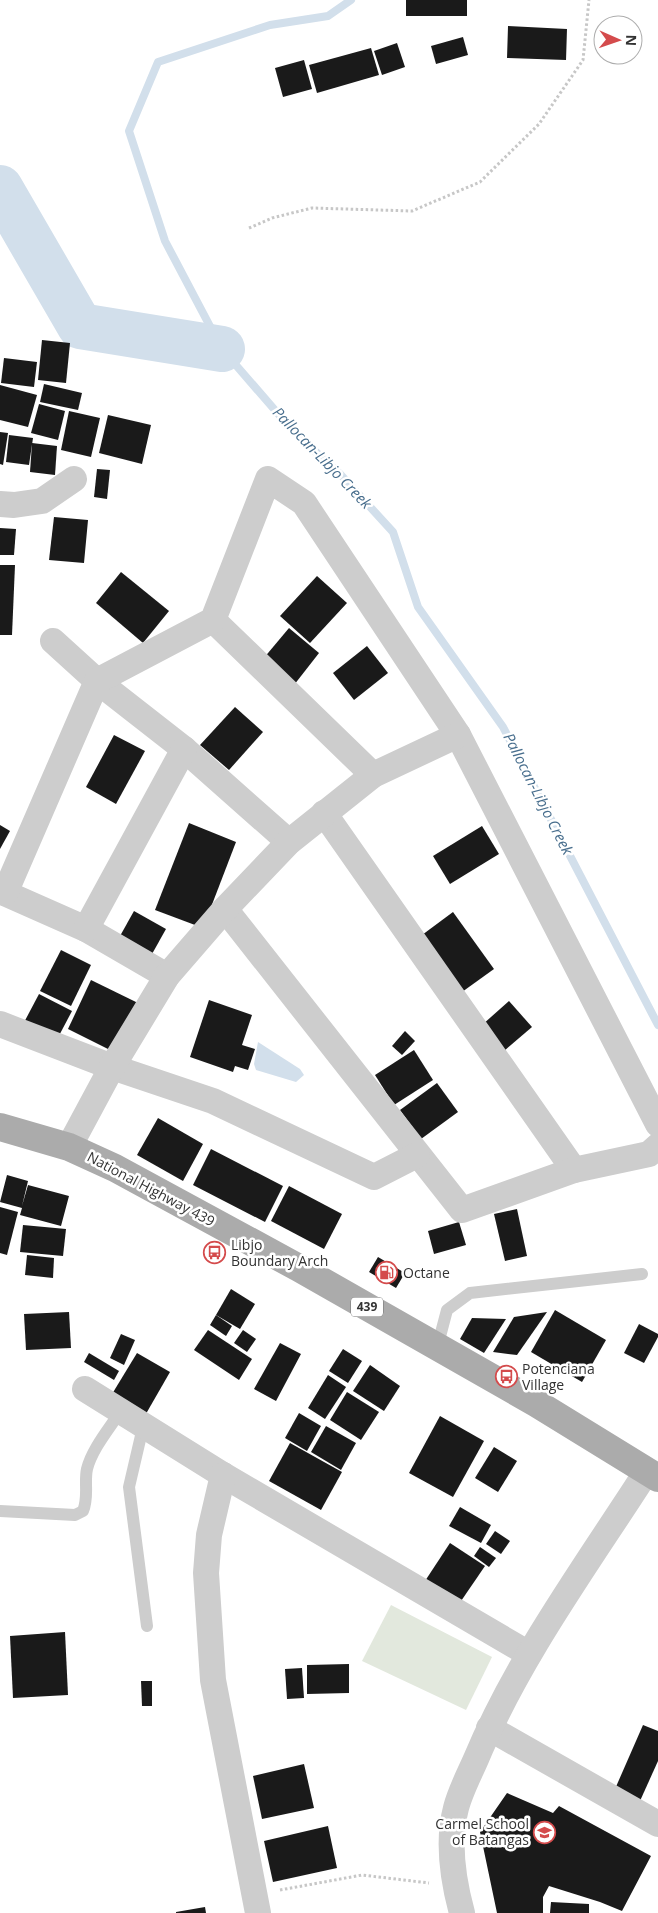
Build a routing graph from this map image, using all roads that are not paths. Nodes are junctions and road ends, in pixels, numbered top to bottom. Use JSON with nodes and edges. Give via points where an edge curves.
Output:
{"nodes":[{"id":1,"x":74,"y":479,"type":"dead end"},
{"id":2,"x":0,"y":504,"type":"edge"},
{"id":3,"x":213,"y":620,"type":"junction"},
{"id":4,"x":53,"y":641,"type":"dead end"},
{"id":5,"x":97,"y":681,"type":"junction"},
{"id":6,"x":458,"y":735,"type":"junction"},
{"id":7,"x":184,"y":750,"type":"junction"},
{"id":8,"x":373,"y":775,"type":"junction"},
{"id":9,"x":324,"y":813,"type":"junction"},
{"id":10,"x":289,"y":842,"type":"junction"},
{"id":11,"x":2,"y":892,"type":"edge"},
{"id":12,"x":224,"y":909,"type":"junction"},
{"id":13,"x":86,"y":929,"type":"junction"},
{"id":14,"x":166,"y":976,"type":"junction"},
{"id":15,"x":0,"y":1024,"type":"edge"},
{"id":16,"x":112,"y":1067,"type":"junction"},
{"id":17,"x":658,"y":1124,"type":"edge"},
{"id":18,"x":0,"y":1127,"type":"edge"},
{"id":19,"x":658,"y":1146,"type":"edge"},
{"id":20,"x":69,"y":1147,"type":"junction"},
{"id":21,"x":418,"y":1154,"type":"junction"},
{"id":22,"x":574,"y":1170,"type":"junction"},
{"id":23,"x":642,"y":1274,"type":"dead end"},
{"id":24,"x":437,"y":1348,"type":"junction"},
{"id":25,"x":85,"y":1389,"type":"dead end"},
{"id":26,"x":120,"y":1412,"type":"junction"},
{"id":27,"x":143,"y":1427,"type":"junction"},
{"id":28,"x":653,"y":1474,"type":"edge"},
{"id":29,"x":223,"y":1475,"type":"junction"},
{"id":30,"x":0,"y":1511,"type":"edge"},
{"id":31,"x":147,"y":1626,"type":"dead end"},
{"id":32,"x":530,"y":1654,"type":"junction"},
{"id":33,"x":489,"y":1728,"type":"junction"},
{"id":34,"x":658,"y":1824,"type":"edge"},
{"id":35,"x":256,"y":1904,"type":"edge"},
{"id":36,"x":462,"y":1913,"type":"edge"}],
"edges":[{"from":1,"to":2,"type":"street","via":[[42,501]]},
{"from":3,"to":5,"type":"street"},
{"from":3,"to":6,"type":"street","via":[[268,479],[304,503]]},
{"from":3,"to":8,"type":"street"},
{"from":4,"to":5,"type":"street"},
{"from":5,"to":7,"type":"street"},
{"from":5,"to":11,"type":"street"},
{"from":6,"to":8,"type":"street"},
{"from":6,"to":17,"type":"street"},
{"from":7,"to":10,"type":"street"},
{"from":7,"to":13,"type":"street"},
{"from":8,"to":9,"type":"street"},
{"from":9,"to":10,"type":"street"},
{"from":9,"to":22,"type":"street"},
{"from":10,"to":12,"type":"street"},
{"from":11,"to":13,"type":"street"},
{"from":12,"to":14,"type":"street"},
{"from":12,"to":21,"type":"street"},
{"from":13,"to":14,"type":"street"},
{"from":14,"to":16,"type":"street"},
{"from":15,"to":16,"type":"street"},
{"from":16,"to":20,"type":"street"},
{"from":16,"to":21,"type":"street","via":[[213,1101],[374,1177]]},
{"from":18,"to":20,"type":"main road","name":"National Highway 439","number":"439"},
{"from":19,"to":22,"type":"street","via":[[649,1154]]},
{"from":20,"to":24,"type":"main road","name":"National Highway 439","number":"439","via":[[299,1268]]},
{"from":21,"to":22,"type":"street","via":[[462,1210]]},
{"from":23,"to":24,"type":"lane","via":[[470,1294],[447,1310]]},
{"from":24,"to":28,"type":"main road","name":"National Highway 439","number":"439"},
{"from":25,"to":26,"type":"street"},
{"from":26,"to":27,"type":"street"},
{"from":26,"to":30,"type":"lane","via":[[87,1470],[87,1503],[83,1511],[75,1515]]},
{"from":27,"to":29,"type":"street"},
{"from":27,"to":31,"type":"lane","via":[[129,1487]]},
{"from":28,"to":32,"type":"street"},
{"from":29,"to":32,"type":"street"},
{"from":29,"to":35,"type":"street","via":[[209,1535],[206,1573],[213,1680]]},
{"from":32,"to":33,"type":"street"},
{"from":33,"to":34,"type":"street"},
{"from":33,"to":36,"type":"street","via":[[456,1808],[452,1842],[455,1886]]}]}
